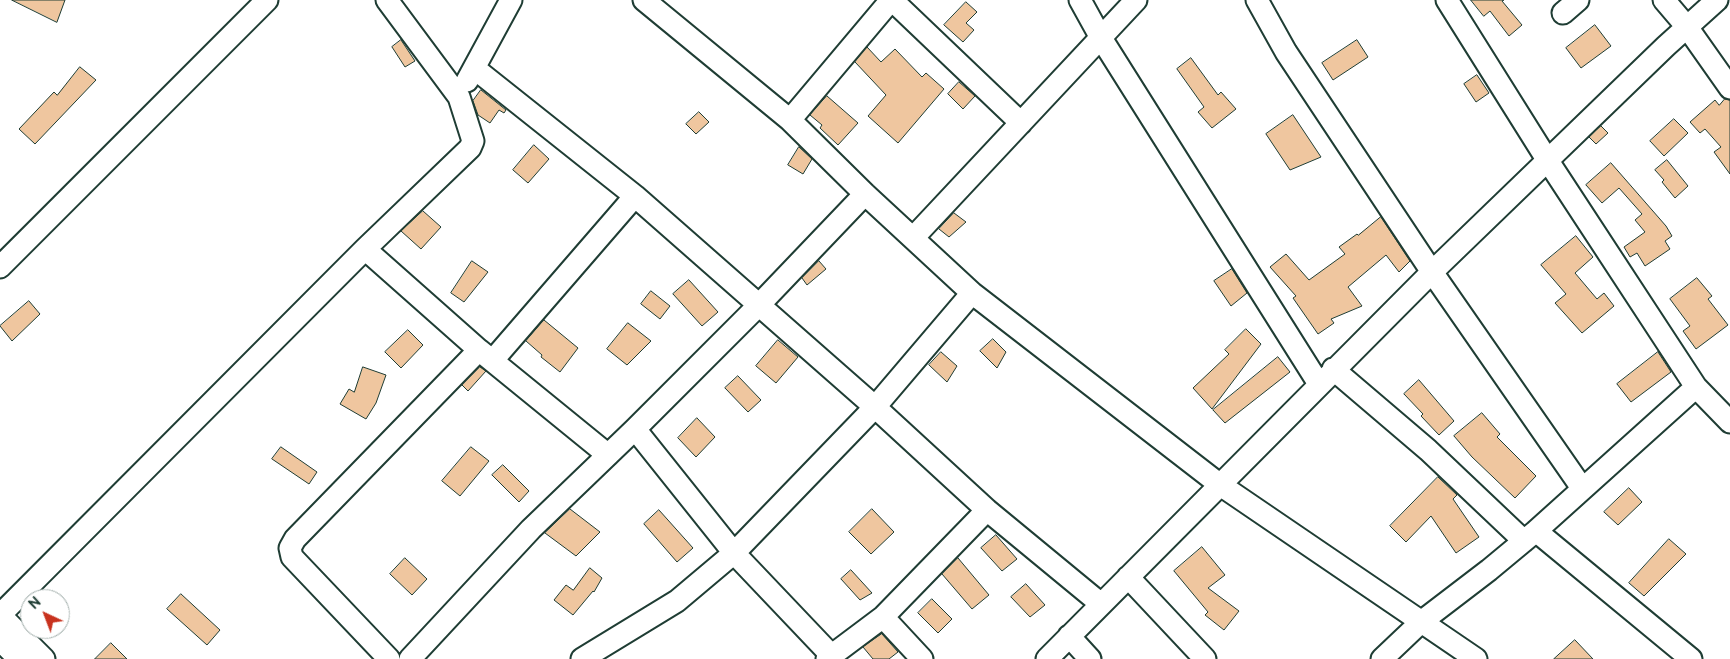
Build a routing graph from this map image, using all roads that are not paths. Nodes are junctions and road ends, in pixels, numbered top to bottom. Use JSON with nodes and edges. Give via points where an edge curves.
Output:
{"nodes":[{"id":1,"x":267,"y":0,"type":"edge"},
{"id":2,"x":387,"y":0,"type":"edge"},
{"id":3,"x":511,"y":0,"type":"edge"},
{"id":4,"x":644,"y":0,"type":"edge"},
{"id":5,"x":892,"y":0,"type":"edge"},
{"id":6,"x":1080,"y":0,"type":"edge"},
{"id":7,"x":1136,"y":0,"type":"edge"},
{"id":8,"x":1257,"y":0,"type":"edge"},
{"id":9,"x":1447,"y":0,"type":"edge"},
{"id":10,"x":1664,"y":0,"type":"edge"},
{"id":11,"x":1717,"y":0,"type":"edge"},
{"id":12,"x":1687,"y":26,"type":"junction"},
{"id":13,"x":1101,"y":38,"type":"junction"},
{"id":14,"x":474,"y":68,"type":"junction"},
{"id":15,"x":1730,"y":88,"type":"edge"},
{"id":16,"x":459,"y":97,"type":"junction"},
{"id":17,"x":790,"y":120,"type":"junction"},
{"id":18,"x":1021,"y":123,"type":"junction"},
{"id":19,"x":1548,"y":161,"type":"junction"},
{"id":20,"x":865,"y":194,"type":"junction"},
{"id":21,"x":635,"y":196,"type":"junction"},
{"id":22,"x":913,"y":238,"type":"junction"},
{"id":23,"x":365,"y":249,"type":"junction"},
{"id":24,"x":0,"y":267,"type":"edge"},
{"id":25,"x":1432,"y":272,"type":"junction"},
{"id":26,"x":972,"y":293,"type":"junction"},
{"id":27,"x":758,"y":306,"type":"junction"},
{"id":28,"x":486,"y":355,"type":"junction"},
{"id":29,"x":1326,"y":376,"type":"junction"},
{"id":30,"x":1696,"y":387,"type":"junction"},
{"id":31,"x":875,"y":407,"type":"junction"},
{"id":32,"x":1730,"y":422,"type":"edge"},
{"id":33,"x":635,"y":429,"type":"junction"},
{"id":34,"x":608,"y":456,"type":"junction"},
{"id":35,"x":1219,"y":484,"type":"junction"},
{"id":36,"x":1582,"y":488,"type":"junction"},
{"id":37,"x":987,"y":510,"type":"junction"},
{"id":38,"x":1530,"y":536,"type":"junction"},
{"id":39,"x":734,"y":553,"type":"junction"},
{"id":40,"x":1128,"y":577,"type":"junction"},
{"id":41,"x":1101,"y":604,"type":"junction"},
{"id":42,"x":0,"y":615,"type":"edge"},
{"id":43,"x":883,"y":617,"type":"junction"},
{"id":44,"x":1421,"y":622,"type":"junction"},
{"id":45,"x":1069,"y":636,"type":"junction"},
{"id":46,"x":0,"y":640,"type":"edge"},
{"id":47,"x":829,"y":657,"type":"edge"},
{"id":48,"x":19,"y":659,"type":"edge"},
{"id":49,"x":44,"y":659,"type":"edge"},
{"id":50,"x":388,"y":659,"type":"edge"},
{"id":51,"x":410,"y":659,"type":"edge"},
{"id":52,"x":582,"y":659,"type":"edge"},
{"id":53,"x":922,"y":659,"type":"edge"},
{"id":54,"x":1047,"y":659,"type":"edge"},
{"id":55,"x":1090,"y":659,"type":"edge"},
{"id":56,"x":1205,"y":659,"type":"edge"},
{"id":57,"x":1382,"y":659,"type":"edge"},
{"id":58,"x":1476,"y":659,"type":"edge"},
{"id":59,"x":1691,"y":659,"type":"edge"}],
"edges":[{"from":1,"to":24,"type":"street"},
{"from":2,"to":16,"type":"street"},
{"from":3,"to":14,"type":"street"},
{"from":4,"to":17,"type":"street"},
{"from":5,"to":17,"type":"street"},
{"from":5,"to":18,"type":"street"},
{"from":6,"to":13,"type":"street"},
{"from":7,"to":13,"type":"street"},
{"from":8,"to":25,"type":"street","via":[[1286,52]]},
{"from":9,"to":19,"type":"street"},
{"from":10,"to":12,"type":"street"},
{"from":11,"to":12,"type":"street"},
{"from":12,"to":15,"type":"street"},
{"from":12,"to":19,"type":"street"},
{"from":13,"to":18,"type":"street"},
{"from":13,"to":29,"type":"street"},
{"from":14,"to":16,"type":"street"},
{"from":14,"to":21,"type":"street"},
{"from":16,"to":23,"type":"street","via":[[473,140],[470,148]]},
{"from":17,"to":20,"type":"street"},
{"from":18,"to":22,"type":"street"},
{"from":19,"to":25,"type":"street"},
{"from":19,"to":30,"type":"street"},
{"from":20,"to":22,"type":"street"},
{"from":20,"to":27,"type":"street"},
{"from":21,"to":27,"type":"street"},
{"from":21,"to":28,"type":"street"},
{"from":22,"to":26,"type":"street"},
{"from":23,"to":28,"type":"street"},
{"from":23,"to":42,"type":"street"},
{"from":25,"to":29,"type":"street"},
{"from":25,"to":36,"type":"street"},
{"from":26,"to":31,"type":"street"},
{"from":26,"to":35,"type":"street"},
{"from":27,"to":31,"type":"street"},
{"from":27,"to":33,"type":"street"},
{"from":28,"to":34,"type":"street"},
{"from":28,"to":50,"type":"street","via":[[295,539],[290,548],[292,557]]},
{"from":29,"to":35,"type":"street"},
{"from":29,"to":38,"type":"street","via":[[1428,450]]},
{"from":30,"to":32,"type":"street"},
{"from":30,"to":36,"type":"street"},
{"from":31,"to":37,"type":"street"},
{"from":31,"to":39,"type":"street"},
{"from":33,"to":34,"type":"street"},
{"from":33,"to":39,"type":"street"},
{"from":34,"to":51,"type":"street","via":[[531,529]]},
{"from":35,"to":40,"type":"street"},
{"from":35,"to":44,"type":"street"},
{"from":36,"to":38,"type":"street"},
{"from":37,"to":41,"type":"street"},
{"from":37,"to":43,"type":"street"},
{"from":38,"to":44,"type":"street"},
{"from":38,"to":59,"type":"street"},
{"from":39,"to":47,"type":"street"},
{"from":39,"to":52,"type":"street","via":[[677,601]]},
{"from":40,"to":41,"type":"street"},
{"from":40,"to":56,"type":"street"},
{"from":41,"to":45,"type":"street"},
{"from":42,"to":49,"type":"street"},
{"from":43,"to":47,"type":"street"},
{"from":43,"to":53,"type":"street"},
{"from":44,"to":57,"type":"street"},
{"from":44,"to":58,"type":"street"},
{"from":45,"to":54,"type":"street"},
{"from":45,"to":55,"type":"street"},
{"from":46,"to":48,"type":"street"}]}
